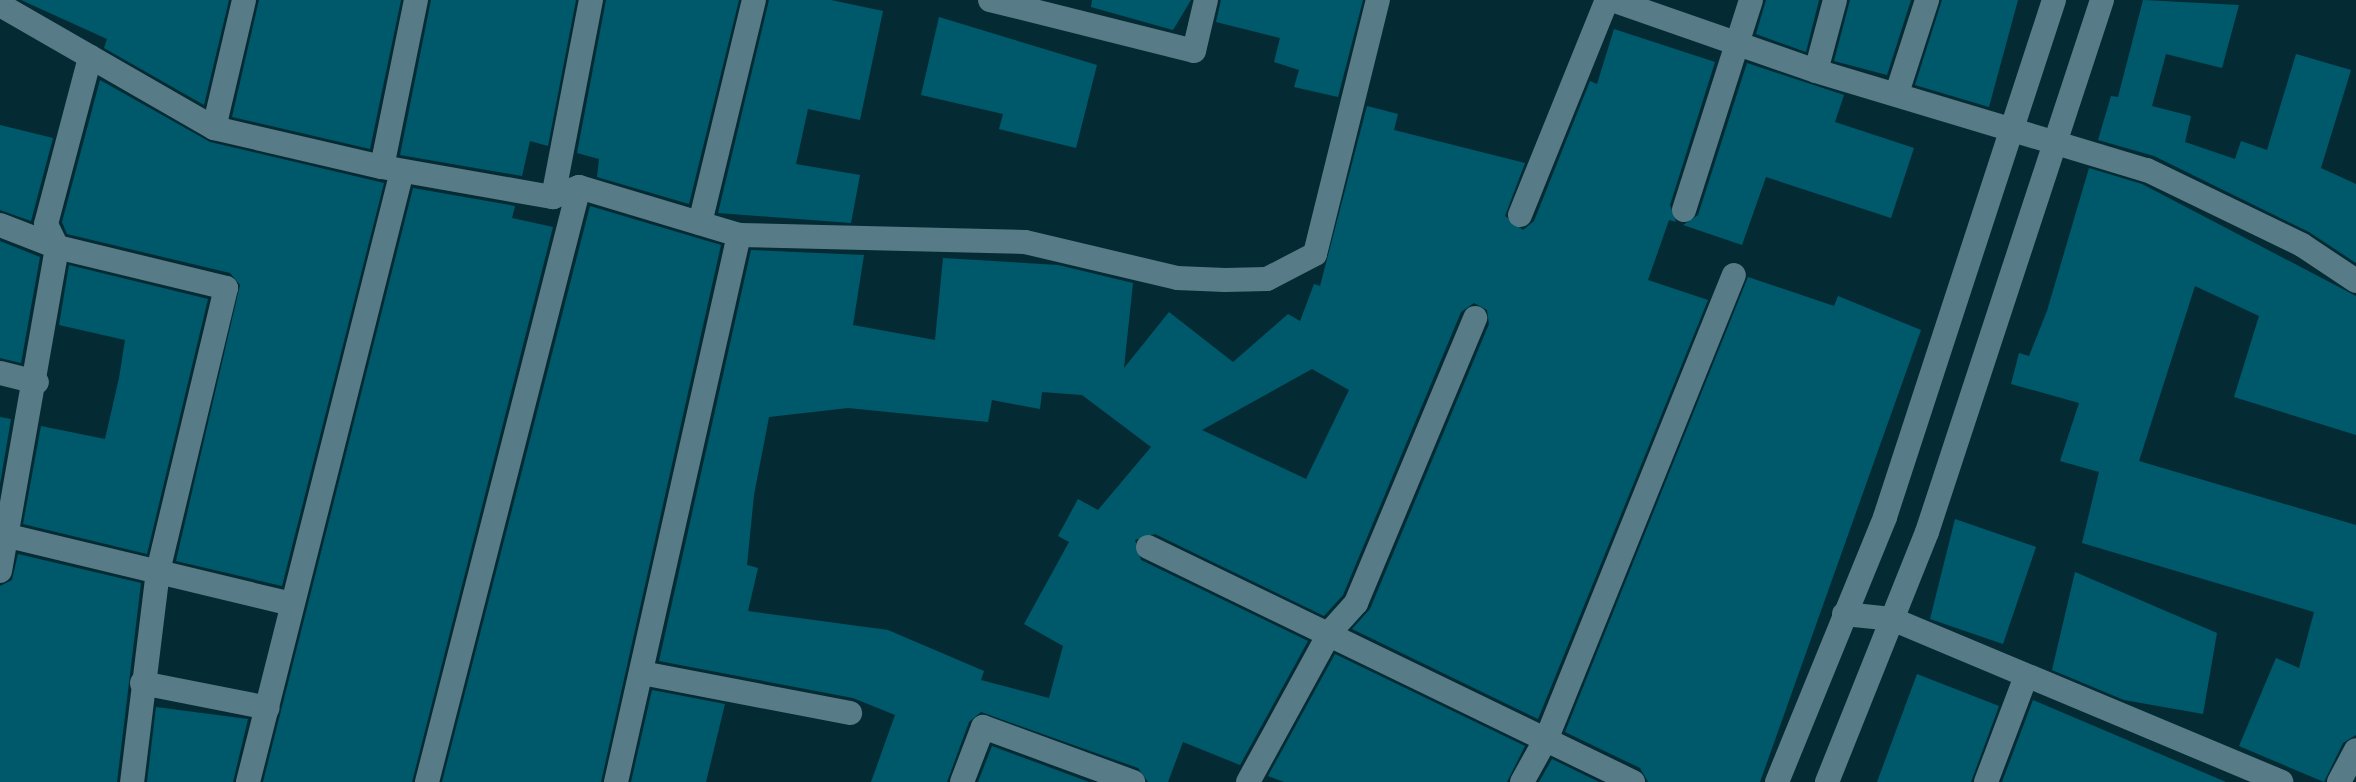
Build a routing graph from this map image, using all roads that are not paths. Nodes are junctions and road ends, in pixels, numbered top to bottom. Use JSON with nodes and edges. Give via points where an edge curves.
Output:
{"nodes":[{"id":1,"x":244,"y":0,"type":"edge"},
{"id":2,"x":416,"y":0,"type":"edge"},
{"id":3,"x":591,"y":0,"type":"edge"},
{"id":4,"x":754,"y":0,"type":"edge"},
{"id":5,"x":990,"y":0,"type":"edge"},
{"id":6,"x":1206,"y":0,"type":"edge"},
{"id":7,"x":1378,"y":0,"type":"edge"},
{"id":8,"x":1609,"y":0,"type":"edge"},
{"id":9,"x":1751,"y":0,"type":"edge"},
{"id":10,"x":1835,"y":0,"type":"edge"},
{"id":11,"x":1927,"y":0,"type":"edge"},
{"id":12,"x":2054,"y":0,"type":"edge"},
{"id":13,"x":2102,"y":0,"type":"edge"},
{"id":14,"x":0,"y":5,"type":"edge"},
{"id":15,"x":1047,"y":7,"type":"edge"},
{"id":16,"x":1741,"y":45,"type":"junction"},
{"id":17,"x":90,"y":57,"type":"junction"},
{"id":18,"x":1816,"y":71,"type":"junction"},
{"id":19,"x":1897,"y":93,"type":"junction"},
{"id":20,"x":2013,"y":126,"type":"junction"},
{"id":21,"x":214,"y":128,"type":"junction"},
{"id":22,"x":2056,"y":140,"type":"junction"},
{"id":23,"x":392,"y":169,"type":"junction"},
{"id":24,"x":579,"y":187,"type":"junction"},
{"id":25,"x":553,"y":197,"type":"junction"},
{"id":26,"x":1684,"y":210,"type":"dead end"},
{"id":27,"x":1520,"y":215,"type":"dead end"},
{"id":28,"x":700,"y":223,"type":"junction"},
{"id":29,"x":0,"y":225,"type":"edge"},
{"id":30,"x":739,"y":235,"type":"junction"},
{"id":31,"x":57,"y":247,"type":"junction"},
{"id":32,"x":1734,"y":275,"type":"dead end"},
{"id":33,"x":2356,"y":281,"type":"edge"},
{"id":34,"x":1475,"y":318,"type":"dead end"},
{"id":35,"x":0,"y":373,"type":"edge"},
{"id":36,"x":37,"y":382,"type":"junction"},
{"id":37,"x":4,"y":535,"type":"edge"},
{"id":38,"x":1148,"y":547,"type":"dead end"},
{"id":39,"x":0,"y":571,"type":"edge"},
{"id":40,"x":158,"y":571,"type":"junction"},
{"id":41,"x":292,"y":604,"type":"junction"},
{"id":42,"x":1844,"y":614,"type":"junction"},
{"id":43,"x":1892,"y":619,"type":"junction"},
{"id":44,"x":1330,"y":632,"type":"junction"},
{"id":45,"x":642,"y":673,"type":"junction"},
{"id":46,"x":2026,"y":676,"type":"junction"},
{"id":47,"x":142,"y":683,"type":"junction"},
{"id":48,"x":268,"y":708,"type":"junction"},
{"id":49,"x":850,"y":713,"type":"dead end"},
{"id":50,"x":1548,"y":735,"type":"junction"},
{"id":51,"x":2356,"y":750,"type":"edge"},
{"id":52,"x":132,"y":782,"type":"edge"},
{"id":53,"x":248,"y":782,"type":"edge"},
{"id":54,"x":427,"y":782,"type":"edge"},
{"id":55,"x":616,"y":782,"type":"edge"},
{"id":56,"x":962,"y":782,"type":"edge"},
{"id":57,"x":1133,"y":782,"type":"edge"},
{"id":58,"x":1248,"y":782,"type":"edge"},
{"id":59,"x":1522,"y":782,"type":"edge"},
{"id":60,"x":1633,"y":782,"type":"edge"},
{"id":61,"x":1777,"y":782,"type":"edge"},
{"id":62,"x":1827,"y":782,"type":"edge"},
{"id":63,"x":1986,"y":782,"type":"edge"},
{"id":64,"x":2281,"y":782,"type":"edge"},
{"id":65,"x":2339,"y":782,"type":"edge"}],
"edges":[{"from":1,"to":21,"type":"street"},
{"from":2,"to":23,"type":"street"},
{"from":3,"to":25,"type":"street"},
{"from":4,"to":28,"type":"street"},
{"from":5,"to":15,"type":"street"},
{"from":6,"to":15,"type":"street","via":[[1194,51]]},
{"from":7,"to":30,"type":"street","via":[[1315,254],[1267,279],[1177,278],[1025,242]]},
{"from":8,"to":16,"type":"street"},
{"from":8,"to":27,"type":"street"},
{"from":9,"to":16,"type":"street"},
{"from":10,"to":18,"type":"street"},
{"from":11,"to":19,"type":"street"},
{"from":12,"to":20,"type":"street"},
{"from":13,"to":22,"type":"street"},
{"from":14,"to":17,"type":"street"},
{"from":16,"to":18,"type":"street"},
{"from":16,"to":26,"type":"street"},
{"from":17,"to":21,"type":"street"},
{"from":17,"to":31,"type":"street","via":[[46,224]]},
{"from":18,"to":19,"type":"street"},
{"from":19,"to":20,"type":"street"},
{"from":20,"to":22,"type":"street"},
{"from":20,"to":42,"type":"street"},
{"from":21,"to":23,"type":"street"},
{"from":22,"to":33,"type":"street","via":[[2237,211]]},
{"from":22,"to":43,"type":"street"},
{"from":23,"to":25,"type":"street"},
{"from":23,"to":41,"type":"street"},
{"from":24,"to":25,"type":"street"},
{"from":24,"to":28,"type":"street"},
{"from":24,"to":54,"type":"street"},
{"from":28,"to":30,"type":"street"},
{"from":29,"to":31,"type":"street"},
{"from":30,"to":45,"type":"street"},
{"from":31,"to":36,"type":"street"},
{"from":31,"to":40,"type":"street","via":[[226,288]]},
{"from":32,"to":50,"type":"street"},
{"from":34,"to":44,"type":"street","via":[[1356,603]]},
{"from":35,"to":36,"type":"street"},
{"from":36,"to":37,"type":"street"},
{"from":37,"to":39,"type":"street"},
{"from":37,"to":40,"type":"street"},
{"from":38,"to":44,"type":"street"},
{"from":40,"to":41,"type":"street"},
{"from":40,"to":47,"type":"street"},
{"from":41,"to":48,"type":"street"},
{"from":42,"to":43,"type":"street"},
{"from":42,"to":61,"type":"street"},
{"from":43,"to":46,"type":"street"},
{"from":43,"to":62,"type":"street"},
{"from":44,"to":50,"type":"street"},
{"from":44,"to":58,"type":"street"},
{"from":45,"to":49,"type":"street"},
{"from":45,"to":55,"type":"street"},
{"from":46,"to":63,"type":"street"},
{"from":46,"to":64,"type":"street"},
{"from":47,"to":48,"type":"street"},
{"from":47,"to":52,"type":"street"},
{"from":48,"to":53,"type":"street"},
{"from":50,"to":59,"type":"street"},
{"from":50,"to":60,"type":"street"},
{"from":51,"to":65,"type":"street"},
{"from":56,"to":57,"type":"street","via":[[983,727]]}]}
